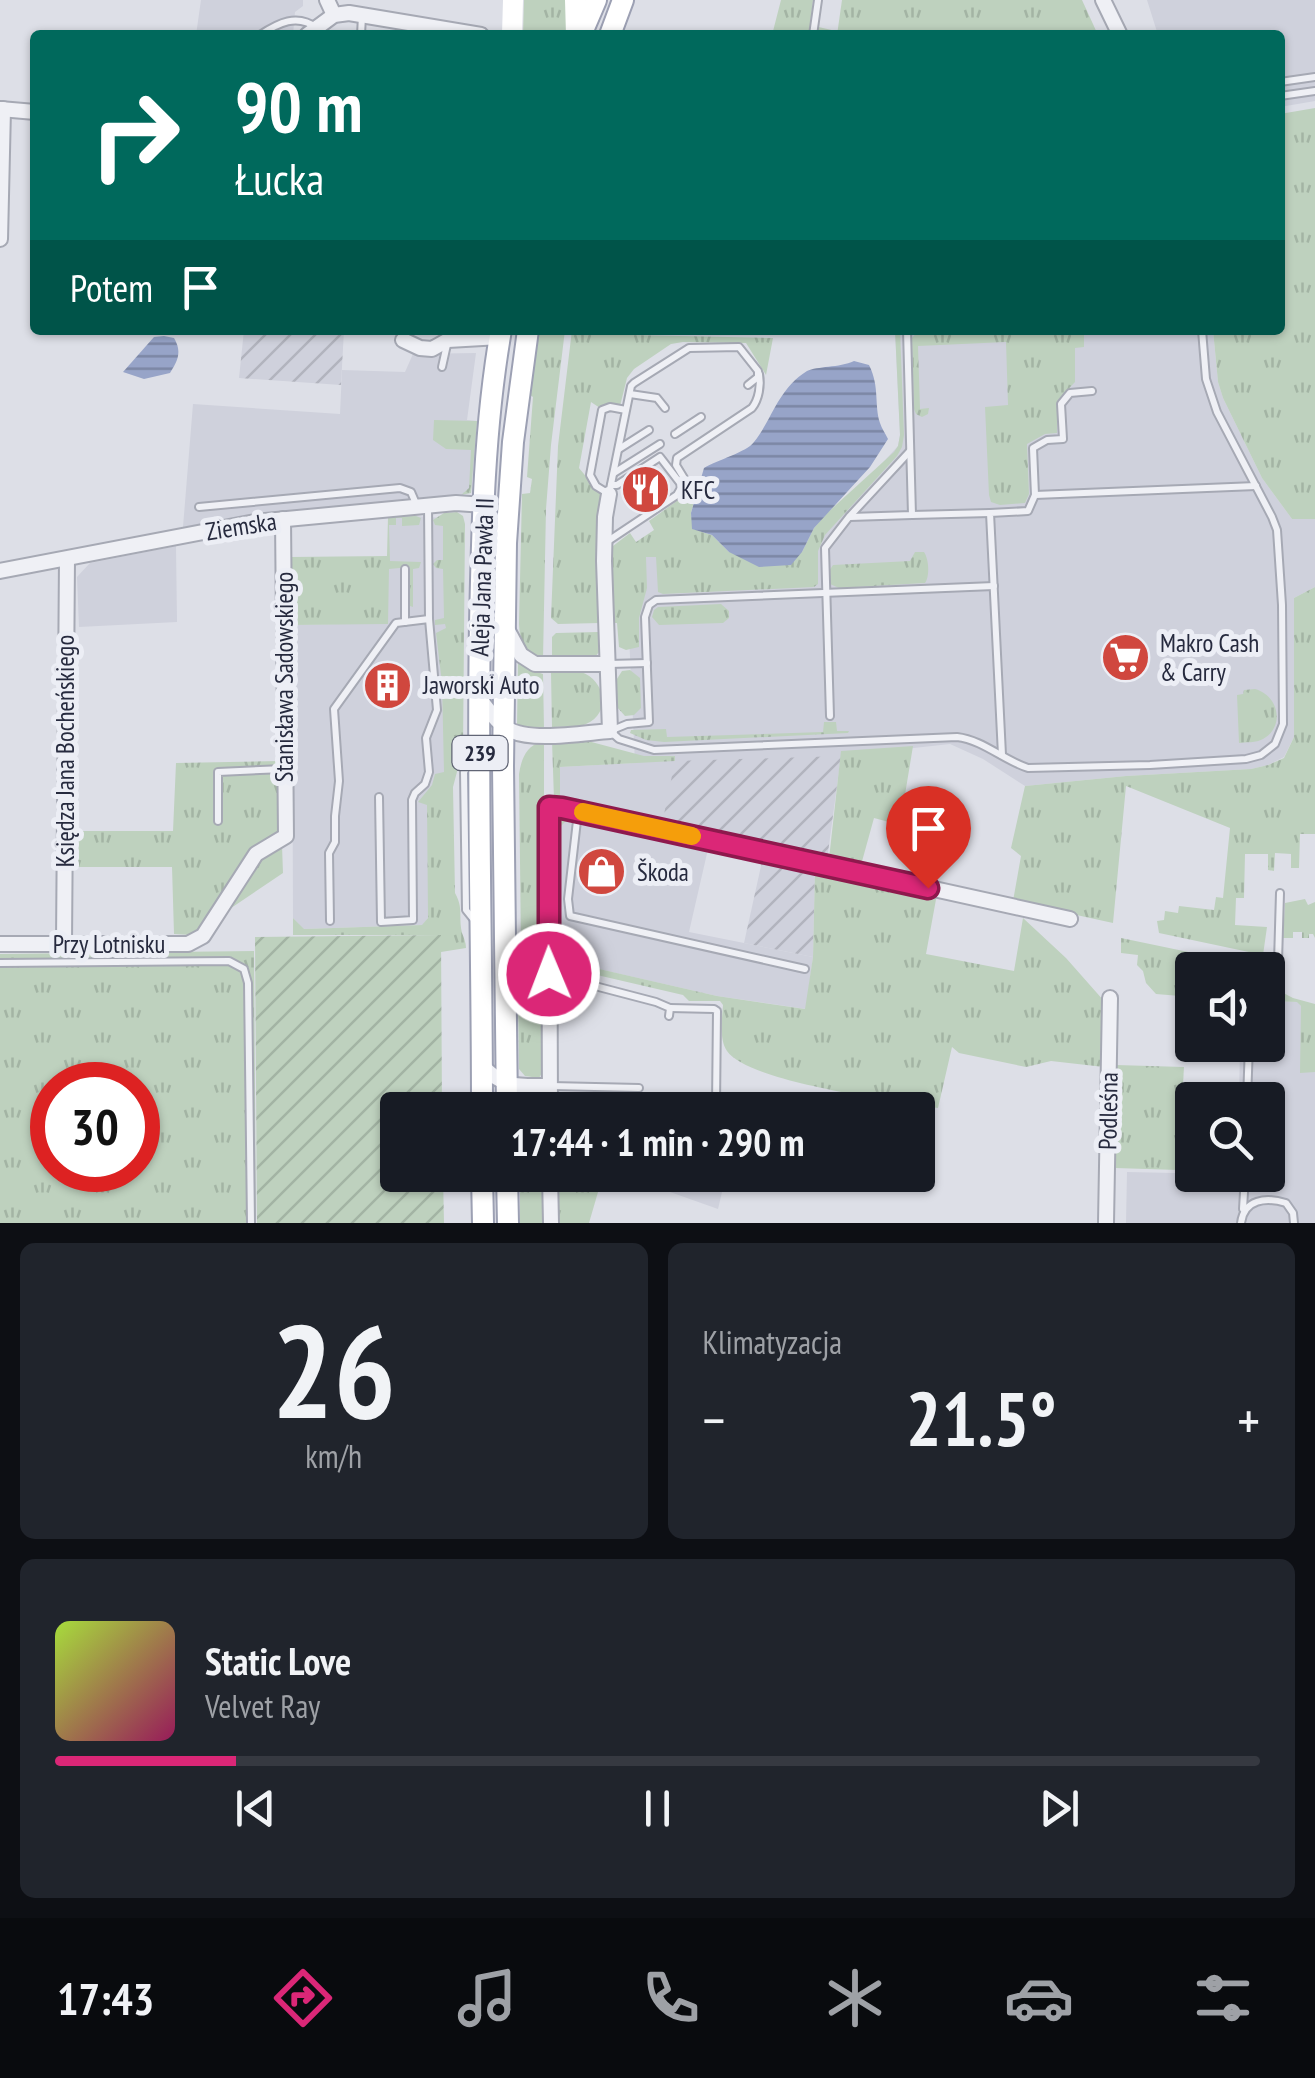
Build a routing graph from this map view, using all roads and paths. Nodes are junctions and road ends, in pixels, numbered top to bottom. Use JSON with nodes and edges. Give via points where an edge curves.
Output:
{"nodes":[{"id":1,"x":326,"y":0,"type":"edge"},
{"id":2,"x":513,"y":0,"type":"edge"},
{"id":3,"x":575,"y":0,"type":"edge"},
{"id":4,"x":596,"y":0,"type":"edge"},
{"id":5,"x":623,"y":0,"type":"edge"},
{"id":6,"x":818,"y":0,"type":"edge"},
{"id":7,"x":1103,"y":0,"type":"edge"},
{"id":8,"x":362,"y":15,"type":"junction"},
{"id":9,"x":334,"y":16,"type":"junction"},
{"id":10,"x":270,"y":30,"type":"edge"},
{"id":11,"x":312,"y":30,"type":"edge"},
{"id":12,"x":315,"y":30,"type":"edge"},
{"id":13,"x":361,"y":30,"type":"edge"},
{"id":14,"x":450,"y":30,"type":"edge"},
{"id":15,"x":512,"y":30,"type":"edge"},
{"id":16,"x":578,"y":30,"type":"edge"},
{"id":17,"x":581,"y":30,"type":"edge"},
{"id":18,"x":612,"y":30,"type":"edge"},
{"id":19,"x":814,"y":30,"type":"edge"},
{"id":20,"x":1118,"y":30,"type":"edge"},
{"id":21,"x":1315,"y":77,"type":"edge"},
{"id":22,"x":1285,"y":81,"type":"edge"},
{"id":23,"x":1315,"y":92,"type":"edge"},
{"id":24,"x":1285,"y":95,"type":"edge"},
{"id":25,"x":2,"y":109,"type":"edge"},
{"id":26,"x":30,"y":112,"type":"edge"},
{"id":27,"x":0,"y":239,"type":"edge"},
{"id":28,"x":447,"y":335,"type":"edge"},
{"id":29,"x":500,"y":335,"type":"edge"},
{"id":30,"x":527,"y":335,"type":"edge"},
{"id":31,"x":907,"y":335,"type":"edge"},
{"id":32,"x":1203,"y":335,"type":"edge"},
{"id":33,"x":403,"y":340,"type":"dead end"},
{"id":34,"x":442,"y":367,"type":"dead end"},
{"id":35,"x":759,"y":373,"type":"junction"},
{"id":36,"x":748,"y":385,"type":"dead end"},
{"id":37,"x":1092,"y":392,"type":"dead end"},
{"id":38,"x":630,"y":394,"type":"junction"},
{"id":39,"x":665,"y":408,"type":"dead end"},
{"id":40,"x":626,"y":410,"type":"junction"},
{"id":41,"x":701,"y":417,"type":"dead end"},
{"id":42,"x":650,"y":430,"type":"dead end"},
{"id":43,"x":675,"y":434,"type":"dead end"},
{"id":44,"x":660,"y":444,"type":"dead end"},
{"id":45,"x":618,"y":450,"type":"junction"},
{"id":46,"x":910,"y":452,"type":"junction"},
{"id":47,"x":613,"y":474,"type":"junction"},
{"id":48,"x":1256,"y":486,"type":"junction"},
{"id":49,"x":610,"y":489,"type":"junction"},
{"id":50,"x":678,"y":493,"type":"junction"},
{"id":51,"x":1036,"y":495,"type":"junction"},
{"id":52,"x":484,"y":505,"type":"junction"},
{"id":53,"x":423,"y":506,"type":"junction"},
{"id":54,"x":199,"y":507,"type":"dead end"},
{"id":55,"x":990,"y":513,"type":"junction"},
{"id":56,"x":912,"y":515,"type":"junction"},
{"id":57,"x":849,"y":517,"type":"junction"},
{"id":58,"x":283,"y":519,"type":"junction"},
{"id":59,"x":604,"y":544,"type":"junction"},
{"id":60,"x":67,"y":559,"type":"junction"},
{"id":61,"x":405,"y":569,"type":"dead end"},
{"id":62,"x":0,"y":570,"type":"edge"},
{"id":63,"x":994,"y":586,"type":"junction"},
{"id":64,"x":825,"y":594,"type":"junction"},
{"id":65,"x":429,"y":619,"type":"junction"},
{"id":66,"x":405,"y":622,"type":"junction"},
{"id":67,"x":504,"y":624,"type":"junction"},
{"id":68,"x":648,"y":663,"type":"junction"},
{"id":69,"x":608,"y":664,"type":"junction"},
{"id":70,"x":479,"y":698,"type":"junction"},
{"id":71,"x":830,"y":716,"type":"dead end"},
{"id":72,"x":504,"y":727,"type":"junction"},
{"id":73,"x":610,"y":731,"type":"junction"},
{"id":74,"x":534,"y":736,"type":"junction"},
{"id":75,"x":1002,"y":757,"type":"junction"},
{"id":76,"x":504,"y":766,"type":"junction"},
{"id":77,"x":285,"y":769,"type":"junction"},
{"id":78,"x":379,"y":797,"type":"dead end"},
{"id":79,"x":578,"y":811,"type":"junction"},
{"id":80,"x":218,"y":821,"type":"dead end"},
{"id":81,"x":286,"y":836,"type":"joint"},
{"id":82,"x":1280,"y":894,"type":"dead end"},
{"id":83,"x":1070,"y":919,"type":"dead end"},
{"id":84,"x":330,"y":921,"type":"dead end"},
{"id":85,"x":64,"y":943,"type":"junction"},
{"id":86,"x":0,"y":944,"type":"edge"},
{"id":87,"x":506,"y":951,"type":"junction"},
{"id":88,"x":1278,"y":952,"type":"edge"},
{"id":89,"x":0,"y":964,"type":"edge"},
{"id":90,"x":806,"y":970,"type":"dead end"},
{"id":91,"x":549,"y":974,"type":"junction"},
{"id":92,"x":1110,"y":998,"type":"dead end"},
{"id":93,"x":482,"y":1065,"type":"junction"},
{"id":94,"x":506,"y":1084,"type":"junction"},
{"id":95,"x":549,"y":1086,"type":"junction"},
{"id":96,"x":639,"y":1088,"type":"dead end"},
{"id":97,"x":482,"y":1092,"type":"edge"},
{"id":98,"x":506,"y":1092,"type":"edge"},
{"id":99,"x":549,"y":1092,"type":"edge"},
{"id":100,"x":716,"y":1092,"type":"edge"},
{"id":101,"x":482,"y":1192,"type":"edge"},
{"id":102,"x":508,"y":1192,"type":"edge"},
{"id":103,"x":550,"y":1192,"type":"edge"},
{"id":104,"x":1244,"y":1192,"type":"edge"},
{"id":105,"x":1243,"y":1210,"type":"junction"},
{"id":106,"x":251,"y":1223,"type":"edge"},
{"id":107,"x":482,"y":1223,"type":"edge"},
{"id":108,"x":508,"y":1223,"type":"edge"},
{"id":109,"x":551,"y":1223,"type":"edge"},
{"id":110,"x":1106,"y":1223,"type":"edge"},
{"id":111,"x":1242,"y":1223,"type":"edge"},
{"id":112,"x":1294,"y":1223,"type":"edge"}],
"edges":[{"from":1,"to":9,"type":"street"},
{"from":2,"to":15,"type":"main road"},
{"from":3,"to":16,"type":"main road"},
{"from":4,"to":17,"type":"main road"},
{"from":5,"to":18,"type":"main road"},
{"from":6,"to":19,"type":"lane"},
{"from":7,"to":20,"type":"street"},
{"from":8,"to":9,"type":"street"},
{"from":8,"to":13,"type":"lane"},
{"from":8,"to":14,"type":"street"},
{"from":9,"to":12,"type":"street"},
{"from":10,"to":11,"type":"lane","via":[[289,20],[310,22]]},
{"from":21,"to":22,"type":"lane"},
{"from":23,"to":24,"type":"lane"},
{"from":25,"to":26,"type":"street"},
{"from":25,"to":27,"type":"street"},
{"from":28,"to":33,"type":"street","via":[[432,349]]},
{"from":28,"to":34,"type":"lane"},
{"from":29,"to":52,"type":"main road","name":"Aleja Jana Pawła II","number":"239"},
{"from":30,"to":67,"type":"main road","name":"Aleja Jana Pawła II","number":"239","via":[[513,442]]},
{"from":31,"to":46,"type":"lane"},
{"from":32,"to":48,"type":"lane","via":[[1216,412]]},
{"from":35,"to":36,"type":"lane"},
{"from":35,"to":38,"type":"lane","via":[[742,349],[686,348],[634,383]]},
{"from":35,"to":50,"type":"lane","via":[[754,407],[677,458],[687,483]]},
{"from":37,"to":51,"type":"lane","via":[[1070,392],[1061,404],[1063,439],[1034,448]]},
{"from":38,"to":39,"type":"lane","via":[[658,398]]},
{"from":38,"to":40,"type":"lane"},
{"from":40,"to":45,"type":"lane"},
{"from":40,"to":49,"type":"lane","via":[[602,410],[590,475],[596,486]]},
{"from":41,"to":43,"type":"lane"},
{"from":42,"to":45,"type":"lane"},
{"from":44,"to":47,"type":"lane"},
{"from":45,"to":47,"type":"lane"},
{"from":46,"to":56,"type":"lane"},
{"from":46,"to":57,"type":"lane"},
{"from":47,"to":49,"type":"lane"},
{"from":48,"to":51,"type":"lane"},
{"from":48,"to":75,"type":"lane","via":[[1276,530],[1280,568],[1283,724],[1275,744],[1246,759],[1150,766],[1028,768]]},
{"from":49,"to":50,"type":"lane","via":[[660,457],[680,484]]},
{"from":49,"to":59,"type":"street"},
{"from":50,"to":59,"type":"lane"},
{"from":51,"to":55,"type":"lane","via":[[1028,512]]},
{"from":52,"to":53,"type":"street","name":"Ziemska"},
{"from":52,"to":70,"type":"main road","name":"Aleja Jana Pawła II","number":"239"},
{"from":53,"to":54,"type":"lane","via":[[400,488]]},
{"from":53,"to":58,"type":"street","name":"Ziemska"},
{"from":53,"to":65,"type":"lane"},
{"from":55,"to":56,"type":"lane"},
{"from":55,"to":63,"type":"lane"},
{"from":56,"to":57,"type":"lane"},
{"from":57,"to":64,"type":"lane","via":[[824,548]]},
{"from":58,"to":60,"type":"street","name":"Ziemska"},
{"from":58,"to":77,"type":"street","name":"Stanisława Sadowskiego"},
{"from":59,"to":69,"type":"street"},
{"from":60,"to":62,"type":"street","name":"Ziemska"},
{"from":60,"to":85,"type":"street","name":"Księdza Jana Bocheńskiego"},
{"from":61,"to":66,"type":"lane"},
{"from":63,"to":64,"type":"lane"},
{"from":63,"to":75,"type":"lane"},
{"from":64,"to":68,"type":"lane","via":[[656,600],[646,613]]},
{"from":64,"to":71,"type":"lane"},
{"from":65,"to":66,"type":"lane"},
{"from":65,"to":78,"type":"lane","via":[[437,710],[426,738],[429,772],[412,800],[413,920],[380,922]]},
{"from":66,"to":84,"type":"lane","via":[[396,623],[334,709],[339,780]]},
{"from":67,"to":69,"type":"street","via":[[521,655],[535,664]]},
{"from":67,"to":72,"type":"main road","name":"Aleja Jana Pawła II","number":"239"},
{"from":68,"to":69,"type":"lane"},
{"from":68,"to":73,"type":"lane","via":[[649,722]]},
{"from":69,"to":73,"type":"street"},
{"from":70,"to":72,"type":"street"},
{"from":70,"to":93,"type":"main road","name":"Aleja Jana Pawła II","number":"239"},
{"from":72,"to":74,"type":"street"},
{"from":72,"to":76,"type":"main road","name":"Aleja Jana Pawła II","number":"239"},
{"from":73,"to":74,"type":"street"},
{"from":73,"to":75,"type":"lane","via":[[654,750],[958,737]]},
{"from":74,"to":76,"type":"street"},
{"from":76,"to":87,"type":"main road","name":"Aleja Jana Pawła II","number":"239"},
{"from":77,"to":80,"type":"lane","via":[[218,772]]},
{"from":77,"to":81,"type":"street","name":"Stanisława Sadowskiego"},
{"from":79,"to":83,"type":"street"},
{"from":79,"to":90,"type":"lane","via":[[570,916]]},
{"from":79,"to":91,"type":"street","via":[[549,807]]},
{"from":81,"to":85,"type":"street","name":"Przy Lotnisku","via":[[256,854],[203,936],[188,944]]},
{"from":82,"to":88,"type":"lane"},
{"from":85,"to":86,"type":"street","name":"Przy Lotnisku"},
{"from":87,"to":91,"type":"street"},
{"from":87,"to":94,"type":"main road","name":"Aleja Jana Pawła II","number":"239"},
{"from":89,"to":106,"type":"lane","via":[[230,961],[244,969]]},
{"from":91,"to":95,"type":"street"},
{"from":91,"to":100,"type":"lane","via":[[656,1002],[669,1012],[717,1011]]},
{"from":92,"to":110,"type":"street","name":"Podleśna"},
{"from":93,"to":94,"type":"street"},
{"from":93,"to":97,"type":"main road","name":"Aleja Jana Pawła II","number":"239"},
{"from":94,"to":95,"type":"street"},
{"from":94,"to":98,"type":"main road","name":"Aleja Jana Pawła II","number":"239"},
{"from":95,"to":96,"type":"lane"},
{"from":95,"to":99,"type":"street"},
{"from":101,"to":107,"type":"main road"},
{"from":102,"to":108,"type":"main road"},
{"from":103,"to":109,"type":"street"},
{"from":104,"to":105,"type":"lane"},
{"from":105,"to":111,"type":"lane"},
{"from":105,"to":112,"type":"lane","via":[[1254,1202],[1280,1201],[1290,1207]]}]}
